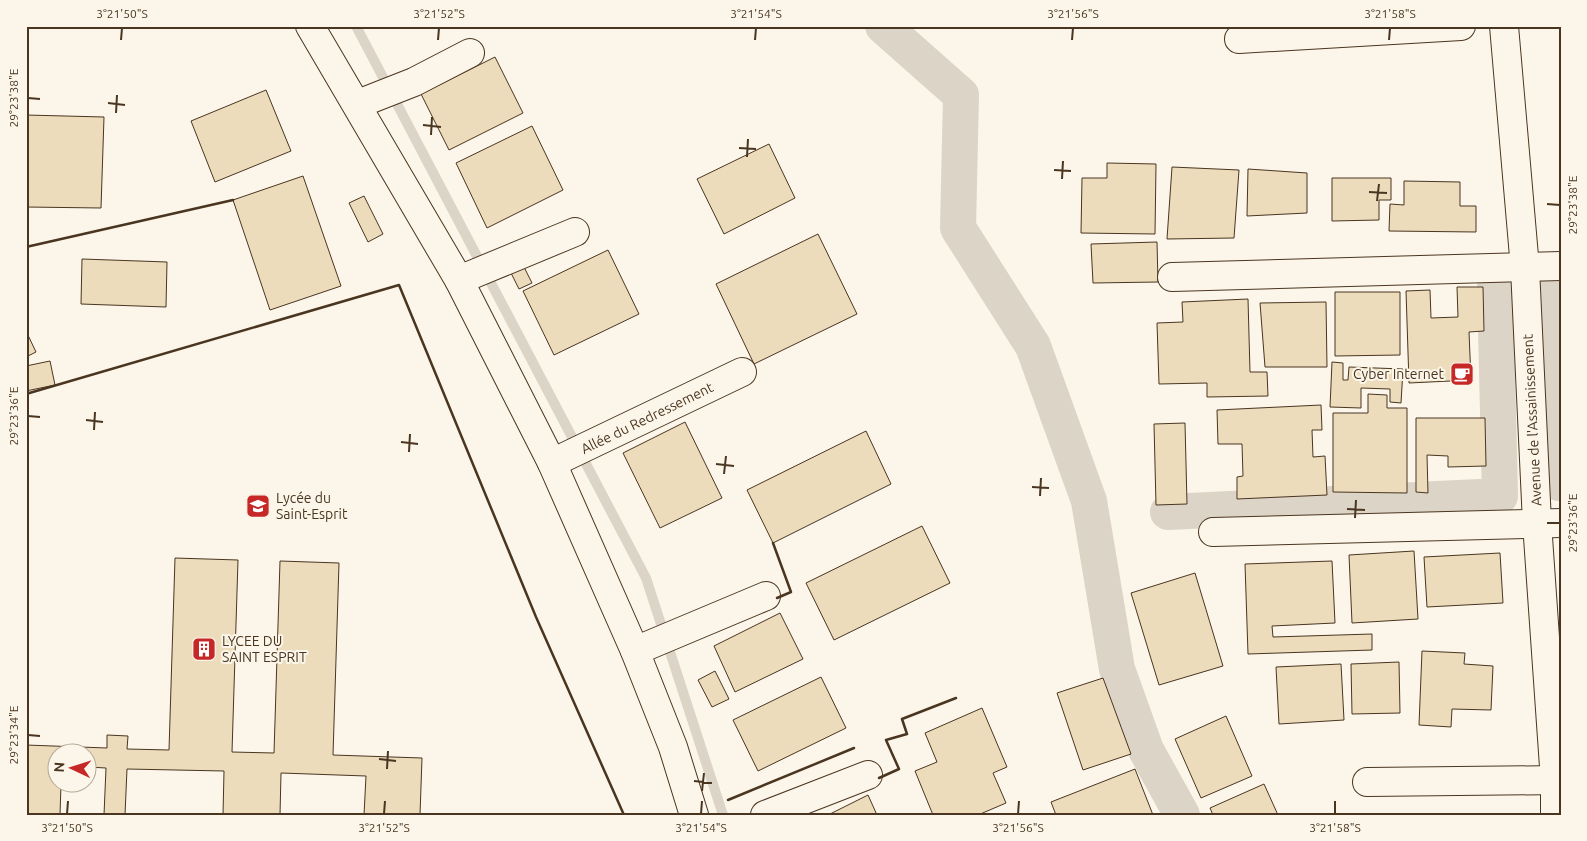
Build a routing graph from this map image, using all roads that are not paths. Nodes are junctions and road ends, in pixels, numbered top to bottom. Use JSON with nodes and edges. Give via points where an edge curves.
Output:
{"nodes":[{"id":1,"x":310,"y":26,"type":"edge"},
{"id":2,"x":1461,"y":26,"type":"edge"},
{"id":3,"x":1504,"y":26,"type":"edge"},
{"id":4,"x":1239,"y":39,"type":"dead end"},
{"id":5,"x":470,"y":53,"type":"dead end"},
{"id":6,"x":358,"y":104,"type":"junction"},
{"id":7,"x":575,"y":232,"type":"dead end"},
{"id":8,"x":1561,"y":266,"type":"edge"},
{"id":9,"x":1525,"y":268,"type":"junction"},
{"id":10,"x":1172,"y":277,"type":"dead end"},
{"id":11,"x":459,"y":280,"type":"junction"},
{"id":12,"x":742,"y":372,"type":"dead end"},
{"id":13,"x":552,"y":464,"type":"junction"},
{"id":14,"x":1549,"y":523,"type":"edge"},
{"id":15,"x":1213,"y":532,"type":"dead end"},
{"id":16,"x":766,"y":596,"type":"dead end"},
{"id":17,"x":634,"y":651,"type":"junction"},
{"id":18,"x":868,"y":775,"type":"dead end"},
{"id":19,"x":1558,"y":781,"type":"edge"},
{"id":20,"x":1367,"y":782,"type":"dead end"},
{"id":21,"x":694,"y":815,"type":"edge"},
{"id":22,"x":765,"y":815,"type":"edge"},
{"id":23,"x":1555,"y":815,"type":"edge"}],
"edges":[{"from":1,"to":6,"type":"street"},
{"from":2,"to":4,"type":"street"},
{"from":3,"to":9,"type":"street","name":"Avenue de l'Assainissement"},
{"from":5,"to":6,"type":"street","via":[[414,82]]},
{"from":6,"to":11,"type":"street"},
{"from":7,"to":11,"type":"street"},
{"from":8,"to":9,"type":"street"},
{"from":9,"to":10,"type":"street"},
{"from":9,"to":14,"type":"street","name":"Avenue de l'Assainissement"},
{"from":11,"to":13,"type":"street"},
{"from":12,"to":13,"type":"street","name":"Allée du Redressement"},
{"from":13,"to":17,"type":"street"},
{"from":14,"to":15,"type":"street"},
{"from":14,"to":19,"type":"street","name":"Avenue de l'Assainissement"},
{"from":16,"to":17,"type":"street"},
{"from":17,"to":21,"type":"street","via":[[673,747]]},
{"from":18,"to":22,"type":"street"},
{"from":19,"to":20,"type":"street"},
{"from":19,"to":23,"type":"street","name":"Avenue de l'Assainissement"}]}
